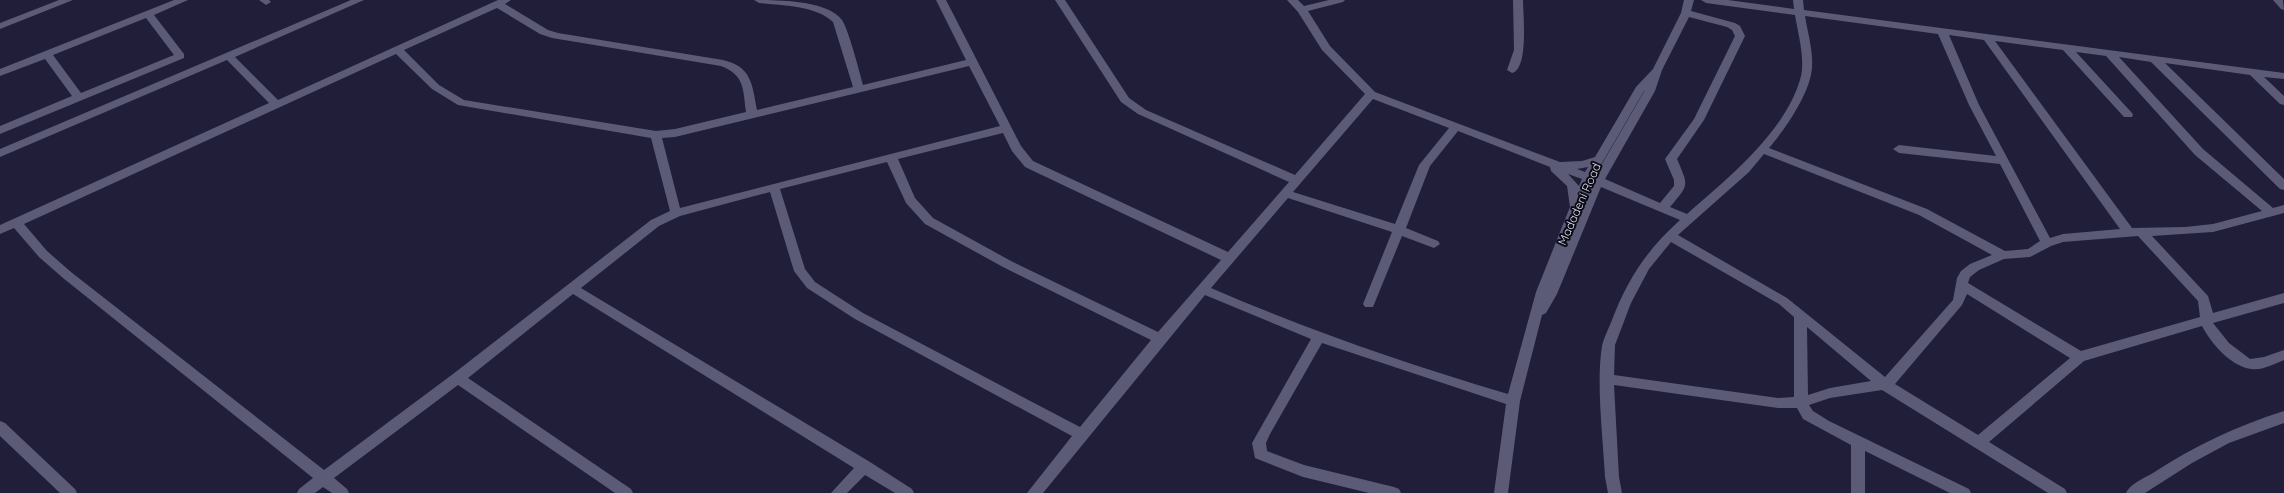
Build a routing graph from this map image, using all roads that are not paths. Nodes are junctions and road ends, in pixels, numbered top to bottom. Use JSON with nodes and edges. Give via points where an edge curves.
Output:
{"nodes":[{"id":1,"x":68,"y":0,"type":"edge"},
{"id":2,"x":183,"y":0,"type":"edge"},
{"id":3,"x":359,"y":0,"type":"edge"},
{"id":4,"x":760,"y":0,"type":"edge"},
{"id":5,"x":942,"y":0,"type":"edge"},
{"id":6,"x":1060,"y":0,"type":"edge"},
{"id":7,"x":1292,"y":0,"type":"edge"},
{"id":8,"x":1340,"y":0,"type":"edge"},
{"id":9,"x":1518,"y":0,"type":"edge"},
{"id":10,"x":1689,"y":0,"type":"edge"},
{"id":11,"x":1706,"y":0,"type":"edge"},
{"id":12,"x":2278,"y":0,"type":"edge"},
{"id":13,"x":502,"y":2,"type":"edge"},
{"id":14,"x":1799,"y":6,"type":"edge"},
{"id":15,"x":2284,"y":7,"type":"edge"},
{"id":16,"x":1302,"y":10,"type":"junction"},
{"id":17,"x":1686,"y":13,"type":"junction"},
{"id":18,"x":148,"y":14,"type":"junction"},
{"id":19,"x":0,"y":26,"type":"edge"},
{"id":20,"x":1942,"y":31,"type":"junction"},
{"id":21,"x":1987,"y":37,"type":"junction"},
{"id":22,"x":2066,"y":48,"type":"junction"},
{"id":23,"x":398,"y":50,"type":"junction"},
{"id":24,"x":2109,"y":53,"type":"junction"},
{"id":25,"x":47,"y":54,"type":"junction"},
{"id":26,"x":229,"y":56,"type":"junction"},
{"id":27,"x":2153,"y":58,"type":"junction"},
{"id":28,"x":972,"y":62,"type":"junction"},
{"id":29,"x":1512,"y":70,"type":"dead end"},
{"id":30,"x":1657,"y":70,"type":"junction"},
{"id":31,"x":2253,"y":72,"type":"junction"},
{"id":32,"x":0,"y":73,"type":"edge"},
{"id":33,"x":2284,"y":76,"type":"edge"},
{"id":34,"x":859,"y":88,"type":"junction"},
{"id":35,"x":1371,"y":94,"type":"junction"},
{"id":36,"x":79,"y":98,"type":"junction"},
{"id":37,"x":2284,"y":102,"type":"edge"},
{"id":38,"x":277,"y":105,"type":"junction"},
{"id":39,"x":752,"y":115,"type":"junction"},
{"id":40,"x":2128,"y":115,"type":"dead end"},
{"id":41,"x":1456,"y":127,"type":"junction"},
{"id":42,"x":1007,"y":128,"type":"junction"},
{"id":43,"x":0,"y":130,"type":"edge"},
{"id":44,"x":656,"y":135,"type":"junction"},
{"id":45,"x":1762,"y":149,"type":"junction"},
{"id":46,"x":1898,"y":149,"type":"dead end"},
{"id":47,"x":0,"y":154,"type":"edge"},
{"id":48,"x":891,"y":157,"type":"junction"},
{"id":49,"x":1599,"y":159,"type":"junction"},
{"id":50,"x":2004,"y":161,"type":"junction"},
{"id":51,"x":1551,"y":164,"type":"junction"},
{"id":52,"x":1593,"y":179,"type":"junction"},
{"id":53,"x":1295,"y":180,"type":"junction"},
{"id":54,"x":2284,"y":186,"type":"edge"},
{"id":55,"x":774,"y":187,"type":"junction"},
{"id":56,"x":1284,"y":193,"type":"junction"},
{"id":57,"x":1575,"y":208,"type":"junction"},
{"id":58,"x":1662,"y":208,"type":"junction"},
{"id":59,"x":2284,"y":208,"type":"edge"},
{"id":60,"x":2271,"y":212,"type":"junction"},
{"id":61,"x":676,"y":213,"type":"junction"},
{"id":62,"x":1688,"y":219,"type":"junction"},
{"id":63,"x":16,"y":223,"type":"junction"},
{"id":64,"x":0,"y":230,"type":"edge"},
{"id":65,"x":1399,"y":230,"type":"junction"},
{"id":66,"x":2135,"y":232,"type":"junction"},
{"id":67,"x":1670,"y":236,"type":"junction"},
{"id":68,"x":2047,"y":243,"type":"junction"},
{"id":69,"x":1434,"y":244,"type":"dead end"},
{"id":70,"x":2003,"y":256,"type":"junction"},
{"id":71,"x":1229,"y":258,"type":"junction"},
{"id":72,"x":1963,"y":286,"type":"junction"},
{"id":73,"x":572,"y":288,"type":"junction"},
{"id":74,"x":1202,"y":289,"type":"junction"},
{"id":75,"x":2284,"y":298,"type":"edge"},
{"id":76,"x":1369,"y":304,"type":"dead end"},
{"id":77,"x":1800,"y":315,"type":"junction"},
{"id":78,"x":2206,"y":320,"type":"junction"},
{"id":79,"x":1533,"y":327,"type":"junction"},
{"id":80,"x":1318,"y":338,"type":"junction"},
{"id":81,"x":1160,"y":339,"type":"junction"},
{"id":82,"x":2080,"y":357,"type":"junction"},
{"id":83,"x":2281,"y":358,"type":"edge"},
{"id":84,"x":458,"y":378,"type":"junction"},
{"id":85,"x":1607,"y":379,"type":"junction"},
{"id":86,"x":1884,"y":384,"type":"junction"},
{"id":87,"x":1513,"y":401,"type":"junction"},
{"id":88,"x":1801,"y":402,"type":"junction"},
{"id":89,"x":2284,"y":417,"type":"edge"},
{"id":90,"x":0,"y":428,"type":"edge"},
{"id":91,"x":1083,"y":435,"type":"junction"},
{"id":92,"x":1858,"y":442,"type":"junction"},
{"id":93,"x":1979,"y":442,"type":"junction"},
{"id":94,"x":864,"y":466,"type":"junction"},
{"id":95,"x":324,"y":478,"type":"junction"},
{"id":96,"x":1038,"y":492,"type":"edge"},
{"id":97,"x":70,"y":493,"type":"edge"},
{"id":98,"x":304,"y":493,"type":"edge"},
{"id":99,"x":342,"y":493,"type":"edge"},
{"id":100,"x":626,"y":493,"type":"edge"},
{"id":101,"x":838,"y":493,"type":"edge"},
{"id":102,"x":907,"y":493,"type":"edge"},
{"id":103,"x":1394,"y":493,"type":"edge"},
{"id":104,"x":1501,"y":493,"type":"edge"},
{"id":105,"x":1615,"y":493,"type":"edge"},
{"id":106,"x":1858,"y":493,"type":"edge"},
{"id":107,"x":1964,"y":493,"type":"edge"},
{"id":108,"x":2060,"y":493,"type":"edge"},
{"id":109,"x":2133,"y":493,"type":"edge"}],
"edges":[{"from":1,"to":19,"type":"street"},
{"from":2,"to":18,"type":"street"},
{"from":3,"to":26,"type":"street"},
{"from":4,"to":34,"type":"street","via":[[818,9],[834,16],[838,21]]},
{"from":5,"to":28,"type":"street"},
{"from":6,"to":53,"type":"street","via":[[1125,100],[1142,112]]},
{"from":7,"to":16,"type":"street"},
{"from":8,"to":16,"type":"street"},
{"from":9,"to":29,"type":"street","via":[[1518,54]]},
{"from":10,"to":17,"type":"street","name":"Madadeni Road"},
{"from":11,"to":14,"type":"street"},
{"from":12,"to":15,"type":"street"},
{"from":13,"to":23,"type":"street"},
{"from":13,"to":39,"type":"street","via":[[539,29],[556,36],[736,67],[744,75]]},
{"from":14,"to":20,"type":"street"},
{"from":14,"to":45,"type":"street","via":[[1807,58],[1806,75],[1800,91],[1775,134]]},
{"from":16,"to":35,"type":"street","via":[[1326,48]]},
{"from":17,"to":30,"type":"street","name":"Madadeni Road"},
{"from":17,"to":58,"type":"street","via":[[1731,25],[1740,36],[1699,120],[1671,159],[1680,183],[1675,194]]},
{"from":18,"to":25,"type":"street"},
{"from":18,"to":36,"type":"street","via":[[180,56]]},
{"from":20,"to":21,"type":"street"},
{"from":20,"to":50,"type":"street","via":[[1974,105]]},
{"from":21,"to":22,"type":"street"},
{"from":21,"to":66,"type":"street"},
{"from":22,"to":24,"type":"street"},
{"from":22,"to":40,"type":"street"},
{"from":23,"to":38,"type":"street"},
{"from":23,"to":44,"type":"street","via":[[442,91],[462,103]]},
{"from":24,"to":27,"type":"street"},
{"from":24,"to":60,"type":"street","via":[[2207,160]]},
{"from":25,"to":32,"type":"street"},
{"from":25,"to":36,"type":"street"},
{"from":26,"to":38,"type":"street"},
{"from":26,"to":47,"type":"street"},
{"from":27,"to":31,"type":"street"},
{"from":27,"to":54,"type":"street"},
{"from":28,"to":34,"type":"street"},
{"from":28,"to":42,"type":"street"},
{"from":30,"to":49,"type":"street","name":"Madadeni Road","via":[[1640,89]]},
{"from":30,"to":52,"type":"street","name":"Madadeni Road","via":[[1650,91]]},
{"from":31,"to":33,"type":"street"},
{"from":31,"to":37,"type":"street"},
{"from":34,"to":39,"type":"street"},
{"from":35,"to":41,"type":"street"},
{"from":35,"to":53,"type":"street"},
{"from":36,"to":43,"type":"street"},
{"from":38,"to":63,"type":"street"},
{"from":39,"to":44,"type":"street"},
{"from":41,"to":51,"type":"street"},
{"from":41,"to":65,"type":"street","via":[[1426,165]]},
{"from":42,"to":48,"type":"street"},
{"from":42,"to":71,"type":"street","via":[[1023,159],[1035,168]]},
{"from":44,"to":61,"type":"street"},
{"from":45,"to":62,"type":"street","via":[[1745,169]]},
{"from":45,"to":70,"type":"street","via":[[1923,212]]},
{"from":46,"to":50,"type":"street"},
{"from":48,"to":55,"type":"street"},
{"from":48,"to":81,"type":"street","via":[[908,198],[918,213],[929,221],[1007,264]]},
{"from":49,"to":51,"type":"street","via":[[1583,165]]},
{"from":49,"to":52,"type":"street","name":"Madadeni Road"},
{"from":50,"to":68,"type":"street"},
{"from":51,"to":52,"type":"street"},
{"from":51,"to":57,"type":"street","via":[[1573,186]]},
{"from":52,"to":57,"type":"street","name":"Madadeni Road"},
{"from":52,"to":58,"type":"street"},
{"from":52,"to":79,"type":"street","name":"Madadeni Road","via":[[1551,294]]},
{"from":53,"to":56,"type":"street"},
{"from":55,"to":61,"type":"street"},
{"from":55,"to":91,"type":"street","via":[[797,263],[811,285],[859,316]]},
{"from":56,"to":65,"type":"street"},
{"from":56,"to":71,"type":"street"},
{"from":57,"to":79,"type":"street","name":"Madadeni Road","via":[[1542,292]]},
{"from":58,"to":62,"type":"street"},
{"from":59,"to":60,"type":"street"},
{"from":60,"to":66,"type":"street","via":[[2213,228]]},
{"from":61,"to":73,"type":"street","via":[[655,223]]},
{"from":62,"to":67,"type":"street"},
{"from":63,"to":64,"type":"street"},
{"from":63,"to":95,"type":"street","via":[[43,254],[67,275]]},
{"from":65,"to":69,"type":"street"},
{"from":65,"to":76,"type":"street"},
{"from":66,"to":68,"type":"street","via":[[2063,238]]},
{"from":66,"to":78,"type":"street","via":[[2204,300]]},
{"from":67,"to":77,"type":"street","via":[[1755,283]]},
{"from":67,"to":85,"type":"street","via":[[1644,266],[1625,303],[1609,345]]},
{"from":68,"to":70,"type":"street","via":[[2030,253]]},
{"from":70,"to":72,"type":"street","via":[[1970,270],[1963,278]]},
{"from":71,"to":74,"type":"street"},
{"from":72,"to":82,"type":"street"},
{"from":72,"to":86,"type":"street","via":[[1958,302],[1891,380]]},
{"from":73,"to":84,"type":"street"},
{"from":73,"to":94,"type":"street"},
{"from":74,"to":80,"type":"street"},
{"from":74,"to":81,"type":"street"},
{"from":75,"to":78,"type":"street"},
{"from":77,"to":86,"type":"street"},
{"from":77,"to":88,"type":"street"},
{"from":78,"to":82,"type":"street"},
{"from":78,"to":83,"type":"street","via":[[2208,328],[2239,359],[2252,364]]},
{"from":79,"to":87,"type":"street","name":"Madadeni Road"},
{"from":80,"to":87,"type":"street"},
{"from":80,"to":103,"type":"street","via":[[1265,431],[1259,443],[1260,454],[1303,471]]},
{"from":81,"to":91,"type":"street"},
{"from":82,"to":93,"type":"street"},
{"from":84,"to":95,"type":"street"},
{"from":84,"to":100,"type":"street"},
{"from":85,"to":88,"type":"street","via":[[1778,403]]},
{"from":85,"to":105,"type":"street"},
{"from":86,"to":88,"type":"street","via":[[1836,392]]},
{"from":86,"to":93,"type":"street"},
{"from":87,"to":104,"type":"street","name":"Madadeni Road"},
{"from":88,"to":92,"type":"street","via":[[1813,419]]},
{"from":89,"to":109,"type":"street","via":[[2261,423],[2216,442],[2174,465]]},
{"from":90,"to":97,"type":"street"},
{"from":91,"to":96,"type":"street"},
{"from":92,"to":106,"type":"street"},
{"from":92,"to":107,"type":"street"},
{"from":93,"to":108,"type":"street"},
{"from":94,"to":101,"type":"street"},
{"from":94,"to":102,"type":"street"},
{"from":95,"to":98,"type":"street"},
{"from":95,"to":99,"type":"street"}]}
